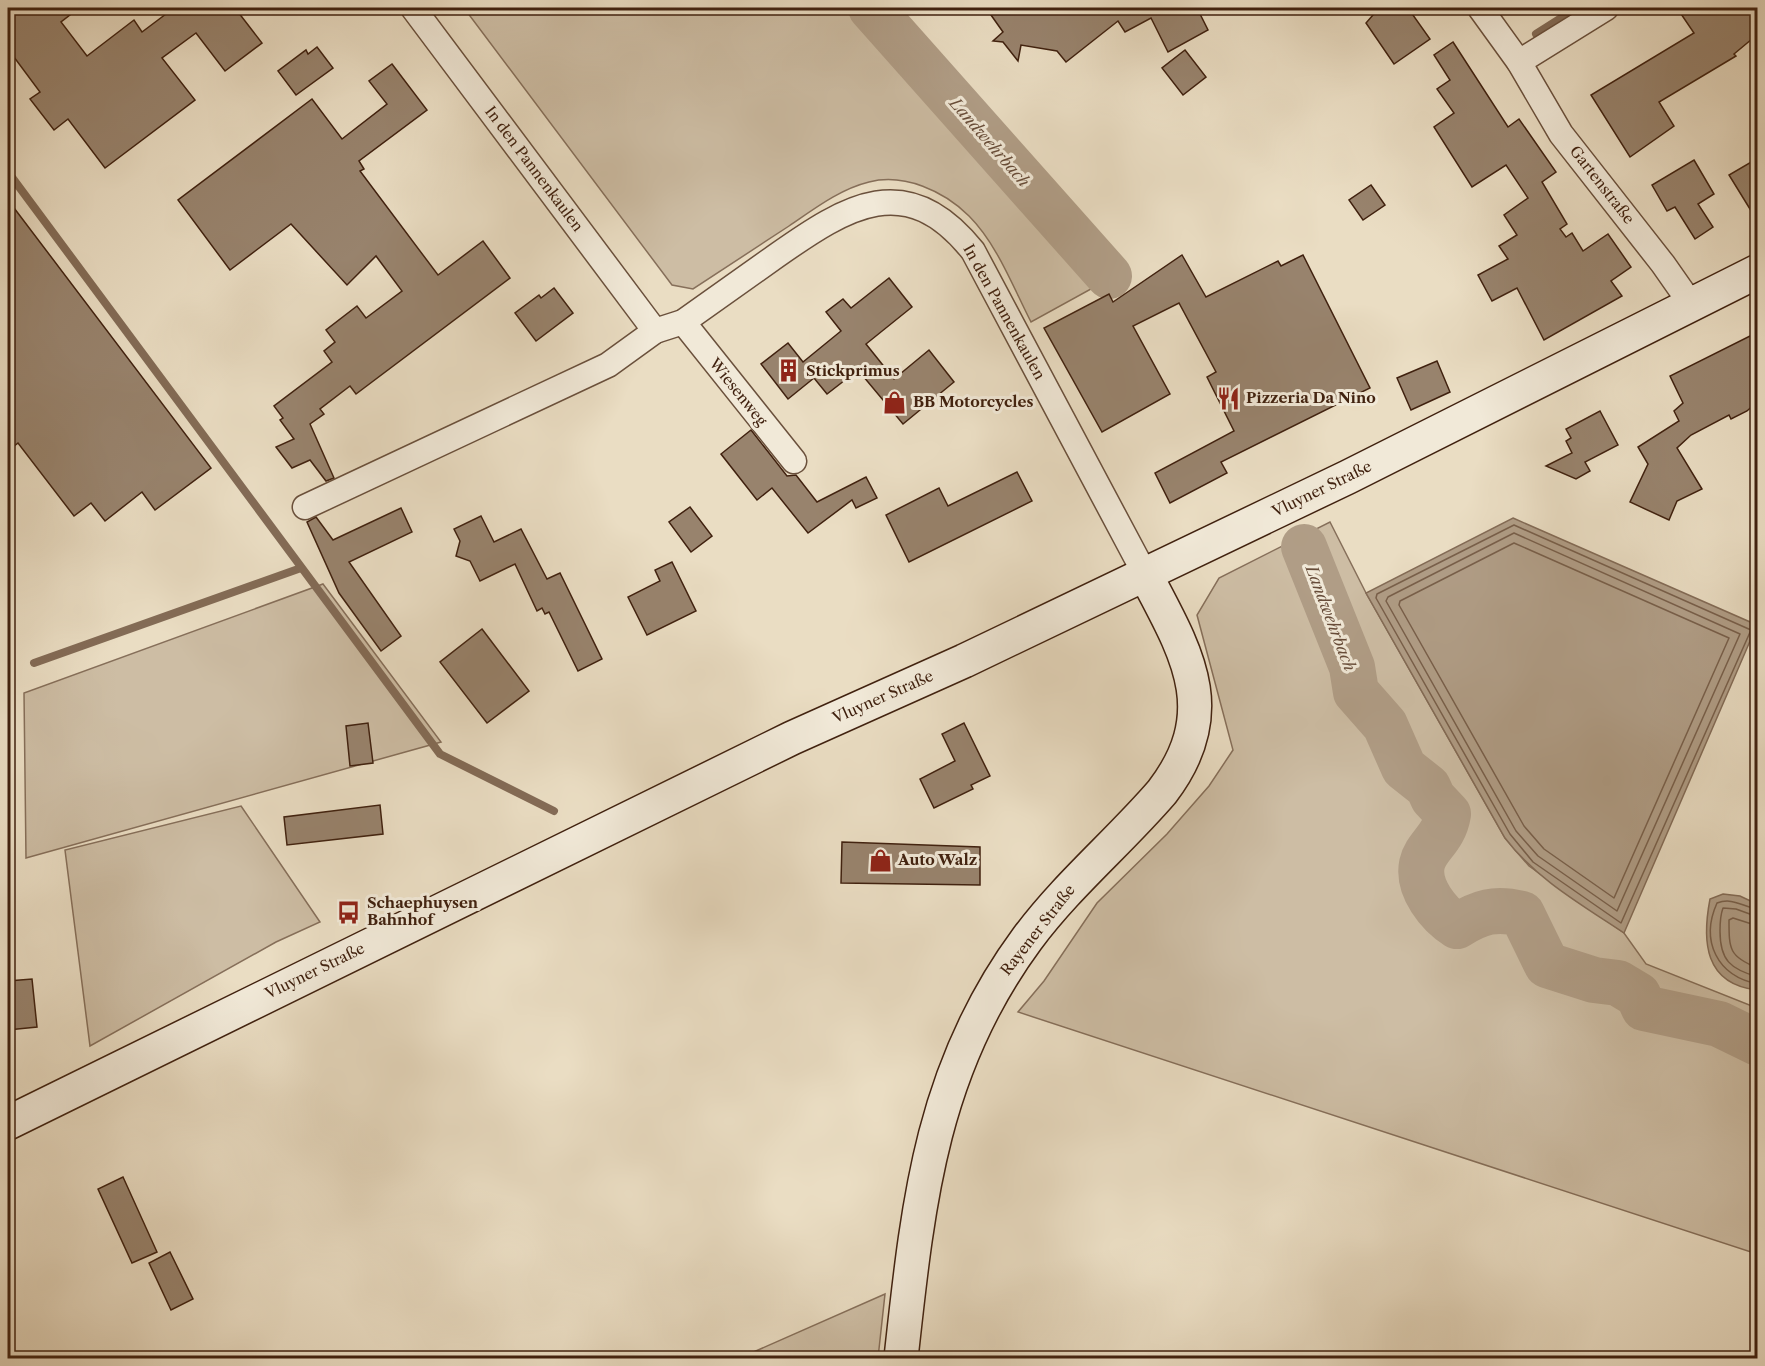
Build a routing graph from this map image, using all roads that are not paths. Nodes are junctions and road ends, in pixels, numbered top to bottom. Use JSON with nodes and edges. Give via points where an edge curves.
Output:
{"nodes":[{"id":1,"x":413,"y":8,"type":"edge"},
{"id":2,"x":1480,"y":8,"type":"edge"},
{"id":3,"x":1606,"y":8,"type":"edge"},
{"id":4,"x":1519,"y":62,"type":"junction"},
{"id":5,"x":1758,"y":271,"type":"edge"},
{"id":6,"x":1691,"y":304,"type":"junction"},
{"id":7,"x":683,"y":322,"type":"junction"},
{"id":8,"x":655,"y":331,"type":"junction"},
{"id":9,"x":794,"y":461,"type":"dead end"},
{"id":10,"x":305,"y":507,"type":"dead end"},
{"id":11,"x":1145,"y":574,"type":"junction"},
{"id":12,"x":8,"y":1123,"type":"edge"},
{"id":13,"x":901,"y":1359,"type":"edge"}],
"edges":[{"from":1,"to":8,"type":"street","name":"In den Pannenkaulen"},
{"from":2,"to":4,"type":"street","name":"Gartenstraße"},
{"from":3,"to":4,"type":"street"},
{"from":4,"to":6,"type":"street","name":"Gartenstraße","via":[[1561,134]]},
{"from":5,"to":6,"type":"main road","name":"Vluyner Straße"},
{"from":6,"to":11,"type":"main road","name":"Vluyner Straße","via":[[1348,477]]},
{"from":7,"to":8,"type":"street","name":"In den Pannenkaulen"},
{"from":7,"to":9,"type":"street","name":"Wiesenweg"},
{"from":7,"to":11,"type":"street","name":"In den Pannenkaulen","via":[[836,216],[880,203],[901,202],[924,209],[955,228],[973,251]]},
{"from":8,"to":10,"type":"street","name":"In den Pannenkaulen","via":[[608,364]]},
{"from":11,"to":12,"type":"main road","name":"Vluyner Straße","via":[[792,738]]},
{"from":11,"to":13,"type":"main road","name":"Rayener Straße","via":[[1192,672],[1195,705],[1190,742],[1175,775],[1162,792],[1064,894],[1028,938],[970,1034],[947,1089],[924,1178]]}]}
